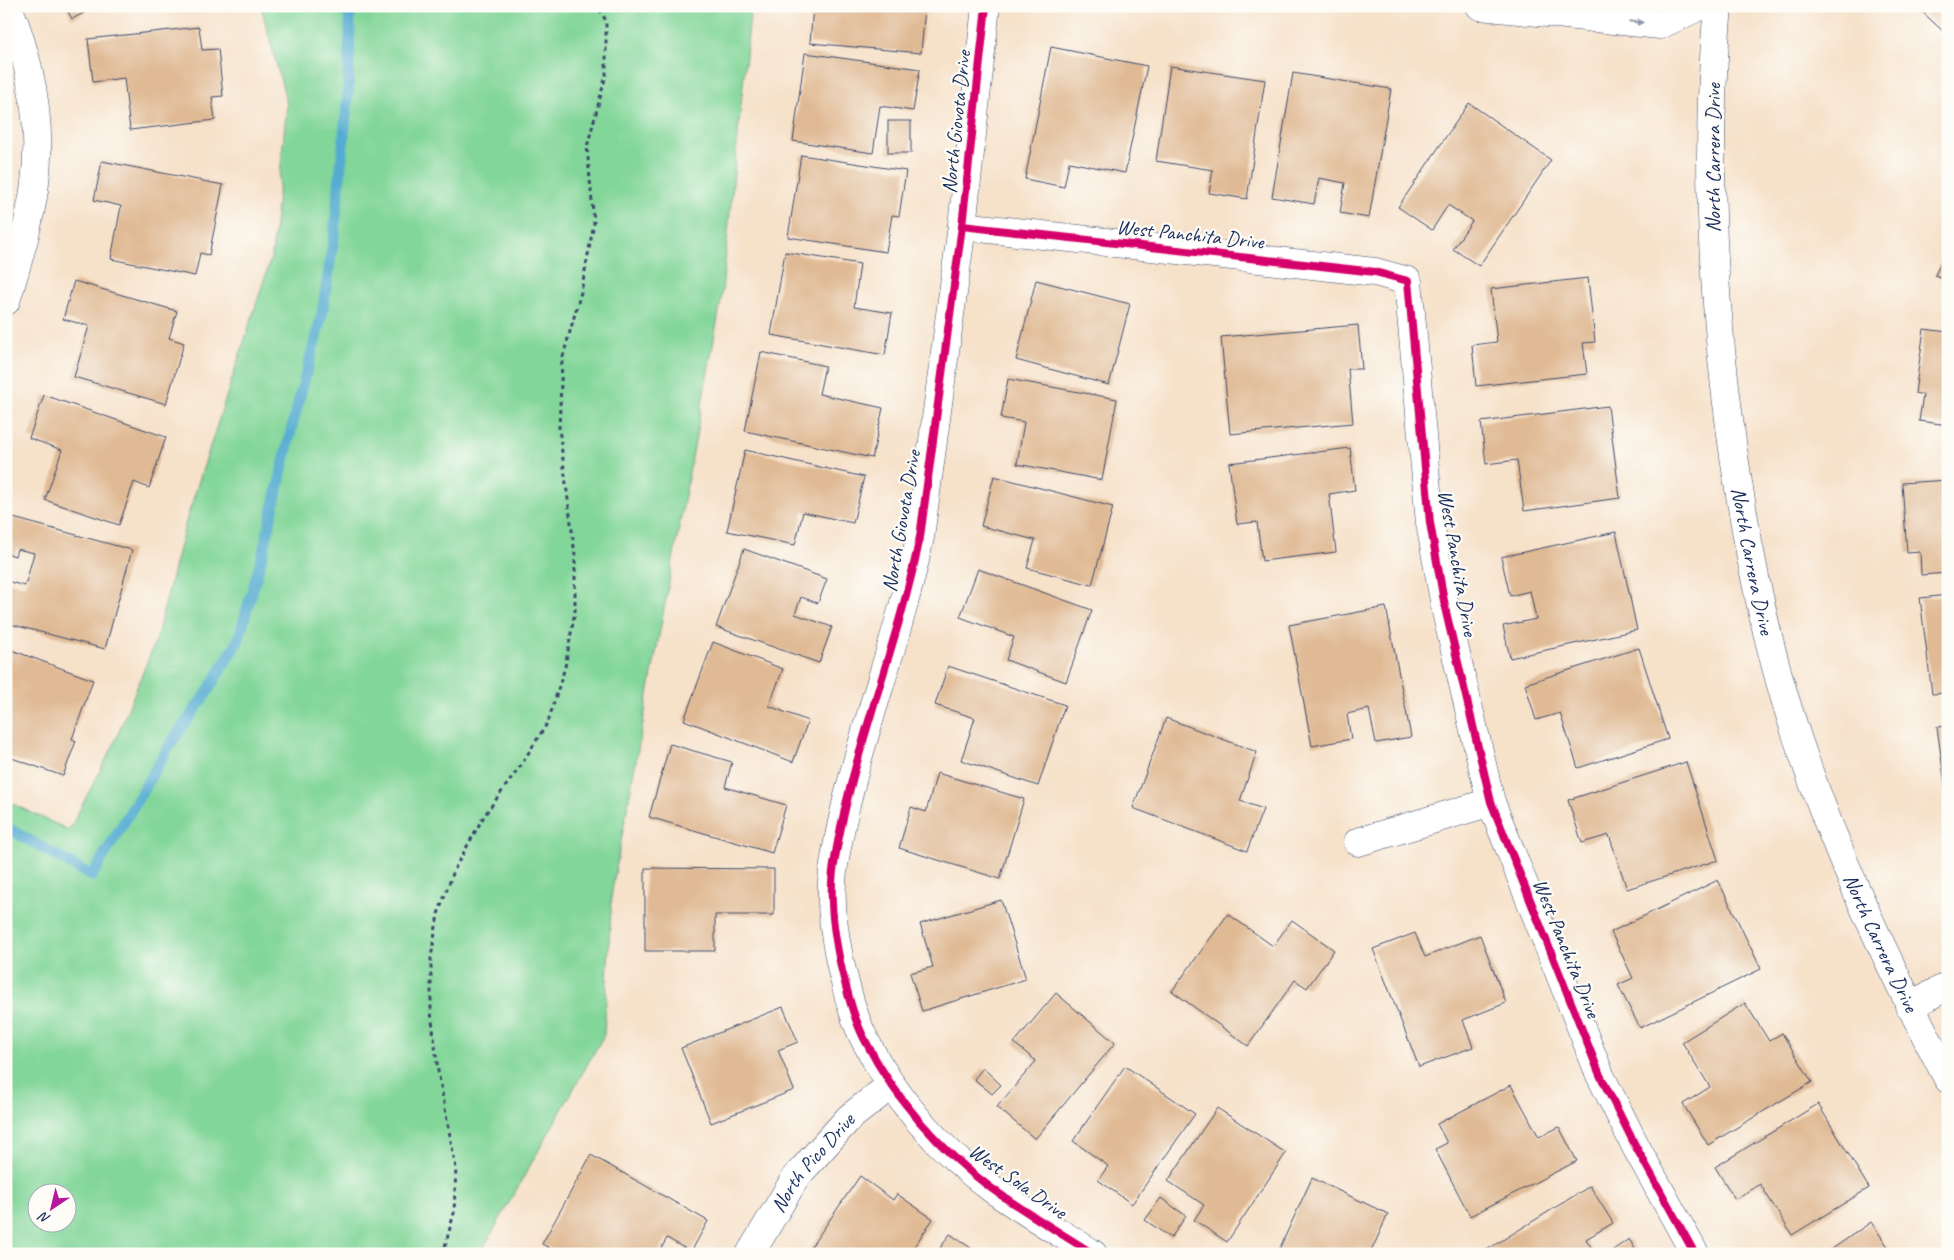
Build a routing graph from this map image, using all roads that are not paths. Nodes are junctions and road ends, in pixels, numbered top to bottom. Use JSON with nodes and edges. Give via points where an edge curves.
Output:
{"nodes":[{"id":1,"x":7,"y":6,"type":"edge"},
{"id":2,"x":986,"y":6,"type":"edge"},
{"id":3,"x":1480,"y":6,"type":"edge"},
{"id":4,"x":1700,"y":6,"type":"edge"},
{"id":5,"x":1718,"y":6,"type":"edge"},
{"id":6,"x":962,"y":226,"type":"junction"},
{"id":7,"x":6,"y":302,"type":"edge"},
{"id":8,"x":1491,"y":802,"type":"junction"},
{"id":9,"x":1358,"y":842,"type":"dead end"},
{"id":10,"x":1948,"y":986,"type":"edge"},
{"id":11,"x":1909,"y":1006,"type":"junction"},
{"id":12,"x":1948,"y":1079,"type":"edge"},
{"id":13,"x":891,"y":1085,"type":"junction"},
{"id":14,"x":750,"y":1254,"type":"edge"},
{"id":15,"x":1093,"y":1254,"type":"edge"},
{"id":16,"x":1695,"y":1254,"type":"edge"}],
"edges":[{"from":1,"to":7,"type":"street","via":[[34,96],[38,171],[31,217]]},
{"from":2,"to":6,"type":"street","name":"North Giovota Drive"},
{"from":3,"to":4,"type":"street","one_way":true,"via":[[1660,25]]},
{"from":5,"to":11,"type":"street","name":"North Carrera Drive","via":[[1713,100],[1714,272],[1721,356],[1743,523],[1785,698],[1810,773],[1872,928]]},
{"from":6,"to":8,"type":"street","name":"West Panchita Drive","via":[[1375,272],[1408,281],[1430,523],[1446,612]]},
{"from":6,"to":13,"type":"street","name":"North Giovota Drive","via":[[920,538],[911,581],[868,720],[833,872],[834,938],[848,994],[865,1041]]},
{"from":8,"to":9,"type":"street"},
{"from":8,"to":16,"type":"street","name":"West Panchita Drive","via":[[1600,1075]]},
{"from":10,"to":11,"type":"street"},
{"from":11,"to":12,"type":"street","name":"North Carrera Drive"},
{"from":13,"to":14,"type":"street","name":"North Pico Drive","via":[[849,1118],[796,1177]]},
{"from":13,"to":15,"type":"street","name":"West Sola Drive","via":[[952,1156],[991,1188]]}]}
